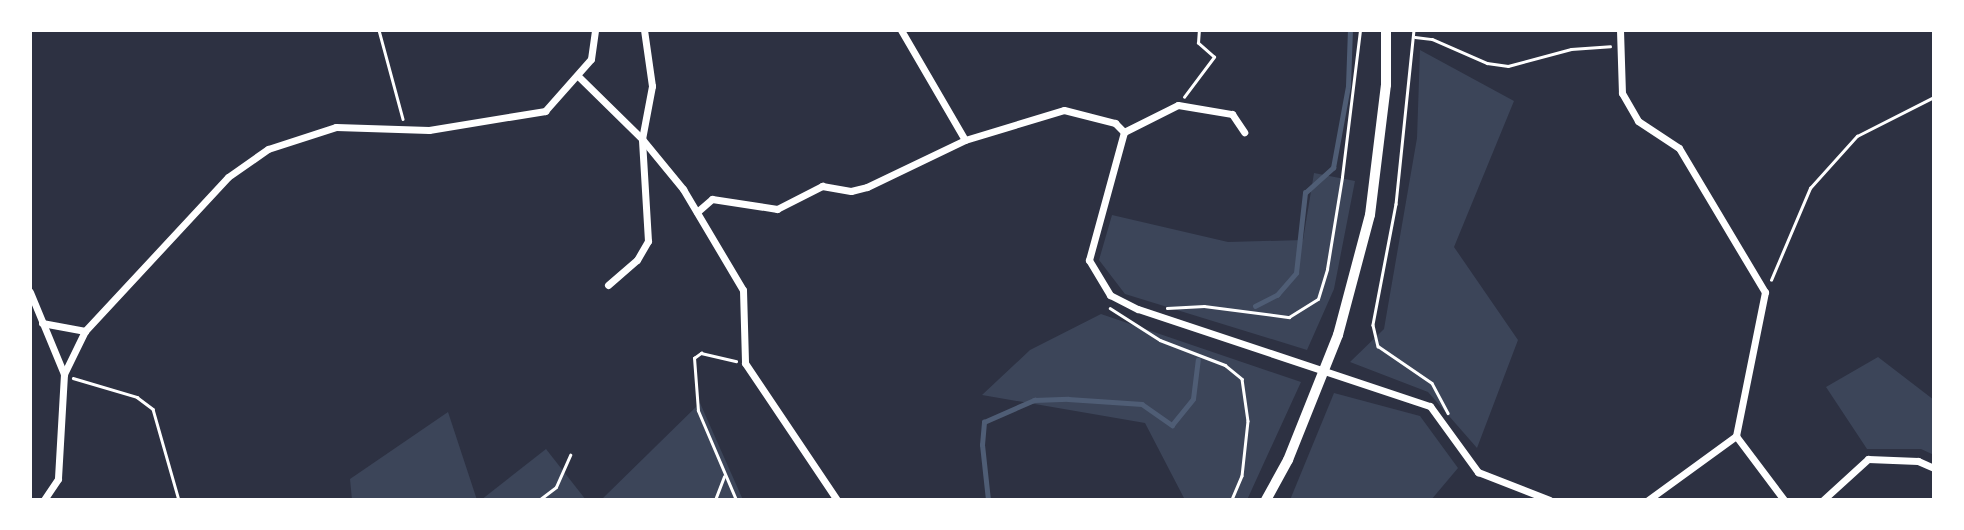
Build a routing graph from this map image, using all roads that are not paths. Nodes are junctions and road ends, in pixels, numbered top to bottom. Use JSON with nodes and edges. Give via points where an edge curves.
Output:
{"nodes":[{"id":1,"x":595,"y":30,"type":"edge"},
{"id":2,"x":644,"y":30,"type":"edge"},
{"id":3,"x":901,"y":30,"type":"edge"},
{"id":4,"x":1386,"y":30,"type":"edge"},
{"id":5,"x":1620,"y":30,"type":"edge"},
{"id":6,"x":578,"y":76,"type":"junction"},
{"id":7,"x":1124,"y":132,"type":"junction"},
{"id":8,"x":1244,"y":132,"type":"dead end"},
{"id":9,"x":642,"y":139,"type":"junction"},
{"id":10,"x":965,"y":140,"type":"junction"},
{"id":11,"x":697,"y":212,"type":"junction"},
{"id":12,"x":608,"y":285,"type":"dead end"},
{"id":13,"x":30,"y":292,"type":"edge"},
{"id":14,"x":42,"y":323,"type":"junction"},
{"id":15,"x":85,"y":331,"type":"junction"},
{"id":16,"x":64,"y":374,"type":"junction"},
{"id":17,"x":1736,"y":436,"type":"junction"},
{"id":18,"x":1934,"y":468,"type":"edge"},
{"id":19,"x":44,"y":500,"type":"edge"},
{"id":20,"x":837,"y":500,"type":"edge"},
{"id":21,"x":1266,"y":500,"type":"edge"},
{"id":22,"x":1550,"y":500,"type":"edge"},
{"id":23,"x":1648,"y":500,"type":"edge"},
{"id":24,"x":1784,"y":500,"type":"edge"},
{"id":25,"x":1823,"y":500,"type":"edge"}],
"edges":[{"from":1,"to":6,"type":"street","via":[[591,59]]},
{"from":2,"to":9,"type":"street","via":[[652,86]]},
{"from":3,"to":10,"type":"street"},
{"from":4,"to":21,"type":"highway","via":[[1386,85],[1370,215],[1338,335],[1289,460]]},
{"from":5,"to":17,"type":"street","via":[[1622,93],[1639,121],[1679,148],[1765,292]]},
{"from":6,"to":9,"type":"street"},
{"from":6,"to":15,"type":"street","via":[[545,111],[454,126],[336,127],[268,149],[228,177]]},
{"from":7,"to":8,"type":"street","via":[[1178,106],[1232,114]]},
{"from":7,"to":10,"type":"street","via":[[1115,124],[1064,110]]},
{"from":7,"to":22,"type":"street","via":[[1089,260],[1110,295],[1151,314],[1430,406],[1478,472]]},
{"from":9,"to":11,"type":"street"},
{"from":9,"to":12,"type":"street","via":[[648,241],[637,260]]},
{"from":10,"to":11,"type":"street","via":[[867,187],[851,191],[822,186],[776,209],[712,199]]},
{"from":11,"to":20,"type":"street","via":[[743,290],[745,363]]},
{"from":13,"to":14,"type":"street"},
{"from":14,"to":15,"type":"street"},
{"from":14,"to":16,"type":"street"},
{"from":15,"to":16,"type":"street"},
{"from":16,"to":19,"type":"street","via":[[58,479]]},
{"from":17,"to":23,"type":"street"},
{"from":17,"to":24,"type":"street"},
{"from":18,"to":25,"type":"street","via":[[1918,461],[1868,459]]}]}
